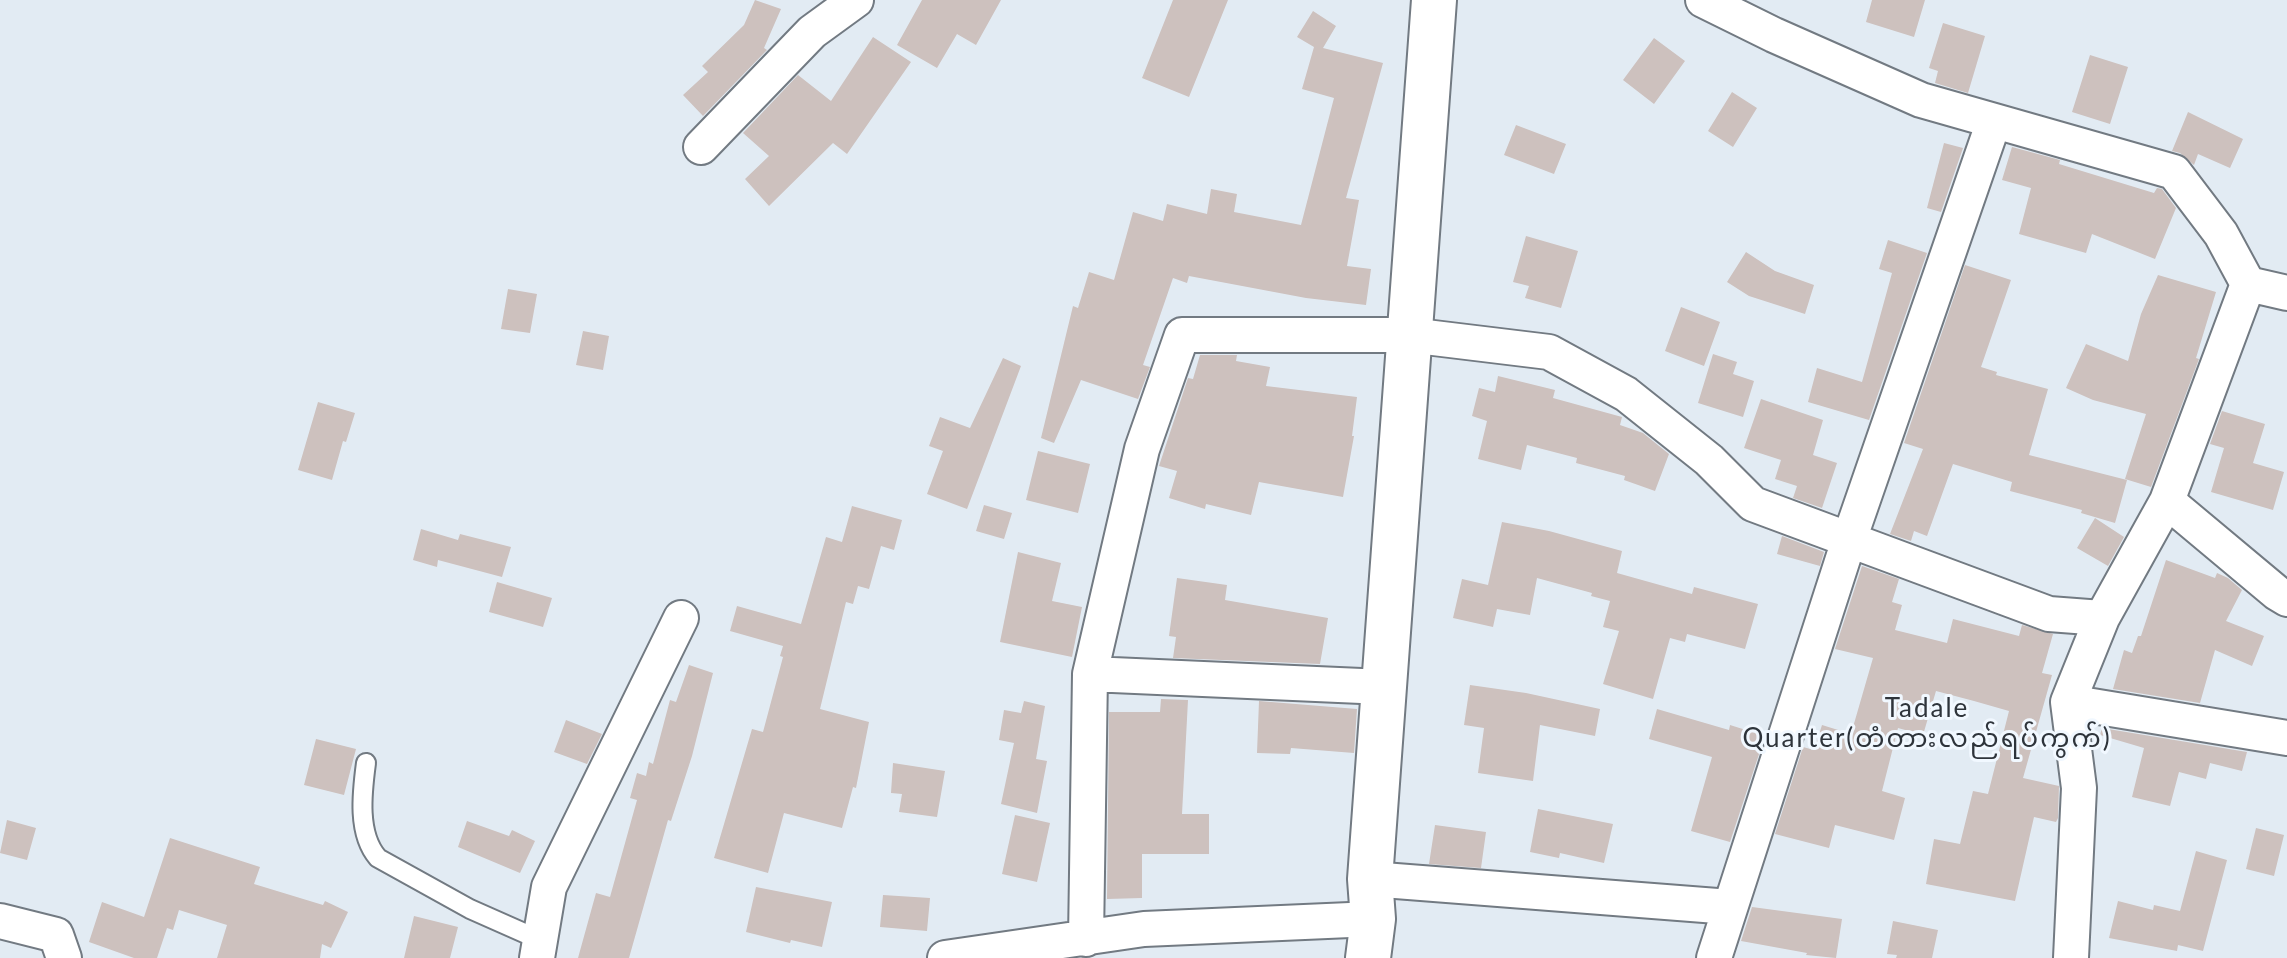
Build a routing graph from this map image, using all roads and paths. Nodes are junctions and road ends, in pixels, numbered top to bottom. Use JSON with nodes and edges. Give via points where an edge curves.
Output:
{"nodes":[{"id":1,"x":856,"y":0,"type":"edge"},
{"id":2,"x":1434,"y":0,"type":"edge"},
{"id":3,"x":1703,"y":0,"type":"edge"},
{"id":4,"x":1994,"y":121,"type":"junction"},
{"id":5,"x":701,"y":147,"type":"dead end"},
{"id":6,"x":2248,"y":284,"type":"junction"},
{"id":7,"x":2287,"y":293,"type":"edge"},
{"id":8,"x":1409,"y":335,"type":"junction"},
{"id":9,"x":2167,"y":501,"type":"junction"},
{"id":10,"x":1849,"y":540,"type":"junction"},
{"id":11,"x":2287,"y":599,"type":"edge"},
{"id":12,"x":681,"y":618,"type":"dead end"},
{"id":13,"x":2102,"y":618,"type":"junction"},
{"id":14,"x":1090,"y":674,"type":"junction"},
{"id":15,"x":1384,"y":687,"type":"junction"},
{"id":16,"x":2068,"y":702,"type":"junction"},
{"id":17,"x":2287,"y":738,"type":"edge"},
{"id":18,"x":366,"y":763,"type":"dead end"},
{"id":19,"x":1730,"y":907,"type":"junction"},
{"id":20,"x":1370,"y":919,"type":"edge"},
{"id":21,"x":0,"y":921,"type":"edge"},
{"id":22,"x":1086,"y":939,"type":"junction"},
{"id":23,"x":539,"y":949,"type":"edge"},
{"id":24,"x":64,"y":958,"type":"edge"},
{"id":25,"x":945,"y":958,"type":"edge"},
{"id":26,"x":1714,"y":958,"type":"edge"},
{"id":27,"x":2071,"y":958,"type":"edge"}],
"edges":[{"from":1,"to":5,"type":"street","via":[[812,32]]},
{"from":2,"to":8,"type":"street"},
{"from":3,"to":4,"type":"street","via":[[1921,100]]},
{"from":4,"to":6,"type":"street","via":[[2174,172],[2221,234]]},
{"from":4,"to":10,"type":"street"},
{"from":6,"to":7,"type":"street"},
{"from":6,"to":9,"type":"street"},
{"from":8,"to":10,"type":"street","via":[[1549,352],[1626,394],[1709,460],[1753,504]]},
{"from":8,"to":14,"type":"street","via":[[1182,335],[1142,449]]},
{"from":8,"to":15,"type":"street"},
{"from":9,"to":11,"type":"street"},
{"from":9,"to":13,"type":"street"},
{"from":10,"to":13,"type":"street","via":[[2049,614]]},
{"from":10,"to":19,"type":"street"},
{"from":12,"to":23,"type":"street","via":[[549,887]]},
{"from":13,"to":16,"type":"street"},
{"from":14,"to":15,"type":"street"},
{"from":14,"to":22,"type":"street"},
{"from":15,"to":20,"type":"street"},
{"from":16,"to":17,"type":"street"},
{"from":16,"to":27,"type":"street","via":[[2079,788]]},
{"from":18,"to":23,"type":"lane","via":[[361,799],[370,848],[378,858]]},
{"from":19,"to":20,"type":"street"},
{"from":19,"to":26,"type":"street"},
{"from":20,"to":22,"type":"street","via":[[1144,929]]},
{"from":21,"to":24,"type":"street","via":[[56,935]]},
{"from":22,"to":25,"type":"street"}]}
